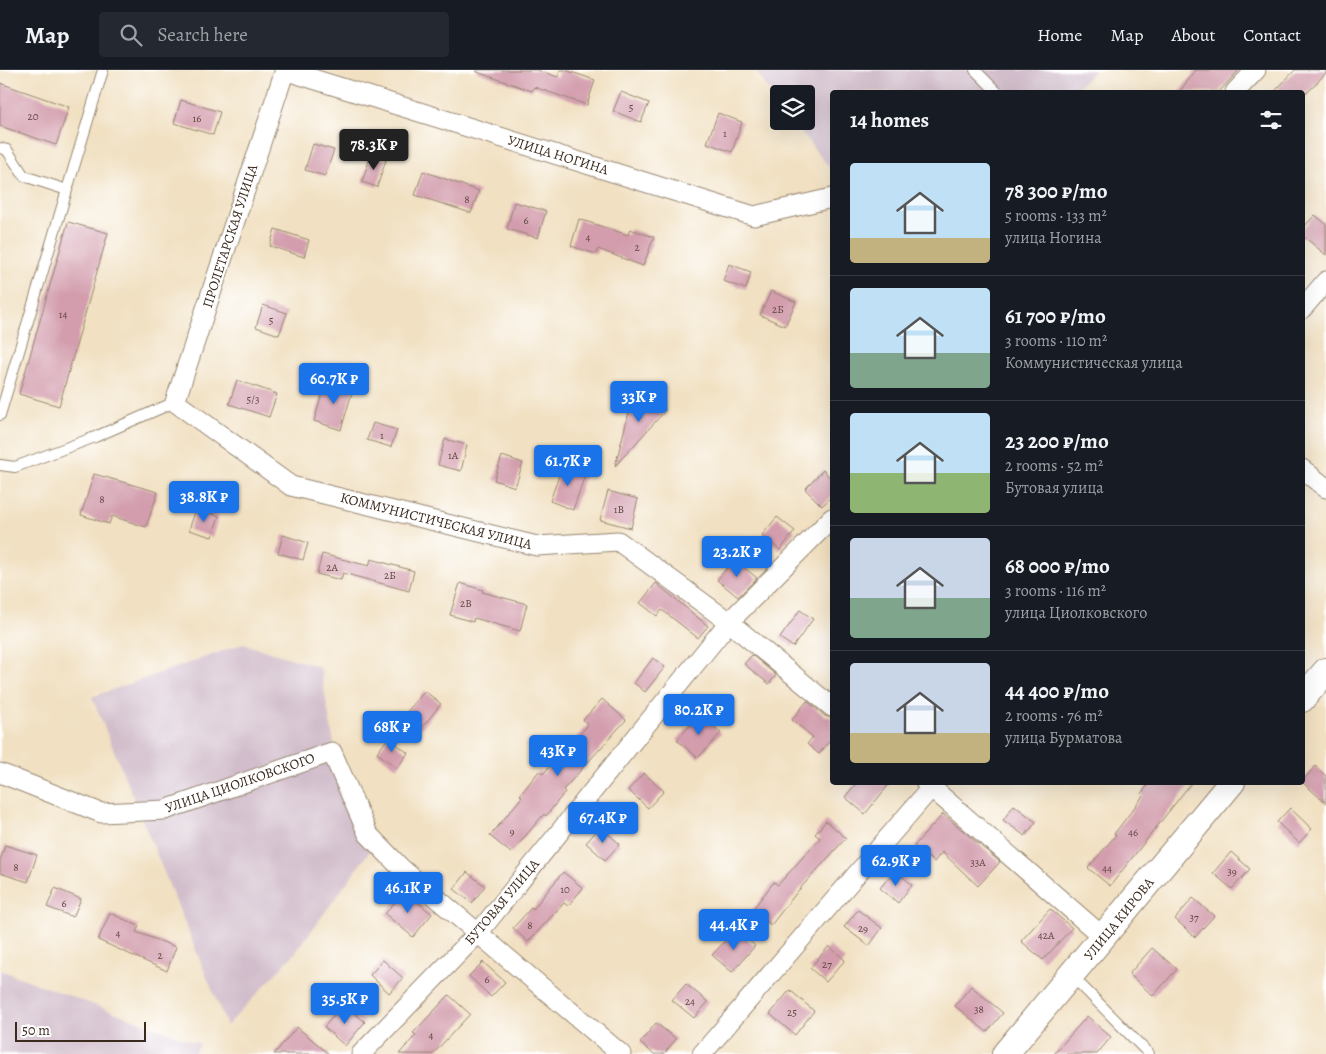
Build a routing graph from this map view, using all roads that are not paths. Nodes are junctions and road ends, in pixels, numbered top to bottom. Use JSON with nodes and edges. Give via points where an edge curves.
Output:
{"nodes":[{"id":1,"x":102,"y":70,"type":"edge"},
{"id":2,"x":285,"y":70,"type":"edge"},
{"id":3,"x":975,"y":70,"type":"edge"},
{"id":4,"x":1256,"y":70,"type":"edge"},
{"id":5,"x":995,"y":90,"type":"edge"},
{"id":6,"x":1237,"y":90,"type":"edge"},
{"id":7,"x":0,"y":148,"type":"edge"},
{"id":8,"x":67,"y":190,"type":"junction"},
{"id":9,"x":830,"y":198,"type":"edge"},
{"id":10,"x":1326,"y":281,"type":"edge"},
{"id":11,"x":1305,"y":306,"type":"edge"},
{"id":12,"x":175,"y":402,"type":"junction"},
{"id":13,"x":0,"y":415,"type":"edge"},
{"id":14,"x":0,"y":465,"type":"edge"},
{"id":15,"x":1305,"y":471,"type":"edge"},
{"id":16,"x":1326,"y":488,"type":"edge"},
{"id":17,"x":830,"y":520,"type":"edge"},
{"id":18,"x":729,"y":622,"type":"junction"},
{"id":19,"x":1326,"y":671,"type":"edge"},
{"id":20,"x":1305,"y":696,"type":"edge"},
{"id":21,"x":830,"y":705,"type":"edge"},
{"id":22,"x":0,"y":773,"type":"edge"},
{"id":23,"x":930,"y":785,"type":"edge"},
{"id":24,"x":932,"y":785,"type":"edge"},
{"id":25,"x":1230,"y":785,"type":"edge"},
{"id":26,"x":479,"y":932,"type":"junction"},
{"id":27,"x":1103,"y":937,"type":"junction"},
{"id":28,"x":1072,"y":976,"type":"junction"},
{"id":29,"x":361,"y":1054,"type":"edge"},
{"id":30,"x":621,"y":1054,"type":"edge"},
{"id":31,"x":702,"y":1054,"type":"edge"},
{"id":32,"x":1005,"y":1054,"type":"edge"},
{"id":33,"x":1149,"y":1054,"type":"edge"}],
"edges":[{"from":1,"to":8,"type":"lane"},
{"from":2,"to":9,"type":"street","name":"УЛИЦА НОГИНА","via":[[754,216]]},
{"from":2,"to":12,"type":"street","name":"ПРОЛЕТАРСКАЯ УЛИЦА"},
{"from":3,"to":5,"type":"lane"},
{"from":4,"to":6,"type":"street"},
{"from":7,"to":8,"type":"lane","via":[[7,150],[24,176]]},
{"from":8,"to":13,"type":"lane"},
{"from":10,"to":11,"type":"street"},
{"from":12,"to":14,"type":"lane","via":[[15,467]]},
{"from":12,"to":18,"type":"street","name":"КОММУНИСТИЧЕСКАЯ УЛИЦА","via":[[291,486],[537,546],[618,541]]},
{"from":15,"to":16,"type":"street"},
{"from":17,"to":18,"type":"street","name":"БУТОВАЯ УЛИЦА"},
{"from":18,"to":21,"type":"street","name":"КОММУНИСТИЧЕСКАЯ УЛИЦА"},
{"from":18,"to":26,"type":"street","name":"БУТОВАЯ УЛИЦА"},
{"from":19,"to":20,"type":"main road"},
{"from":22,"to":26,"type":"street","name":"УЛИЦА ЦИОЛКОВСКОГО","via":[[101,813],[165,810],[332,752],[368,834],[402,869]]},
{"from":23,"to":31,"type":"street"},
{"from":24,"to":27,"type":"street"},
{"from":25,"to":27,"type":"main road","name":"УЛИЦА КИРОВА"},
{"from":26,"to":29,"type":"street","name":"БУТОВАЯ УЛИЦА"},
{"from":26,"to":30,"type":"street","name":"УЛИЦА ЦИОЛКОВСКОГО"},
{"from":27,"to":28,"type":"main road","name":"УЛИЦА КИРОВА"},
{"from":28,"to":32,"type":"main road","name":"УЛИЦА КИРОВА"},
{"from":28,"to":33,"type":"lane"}]}
